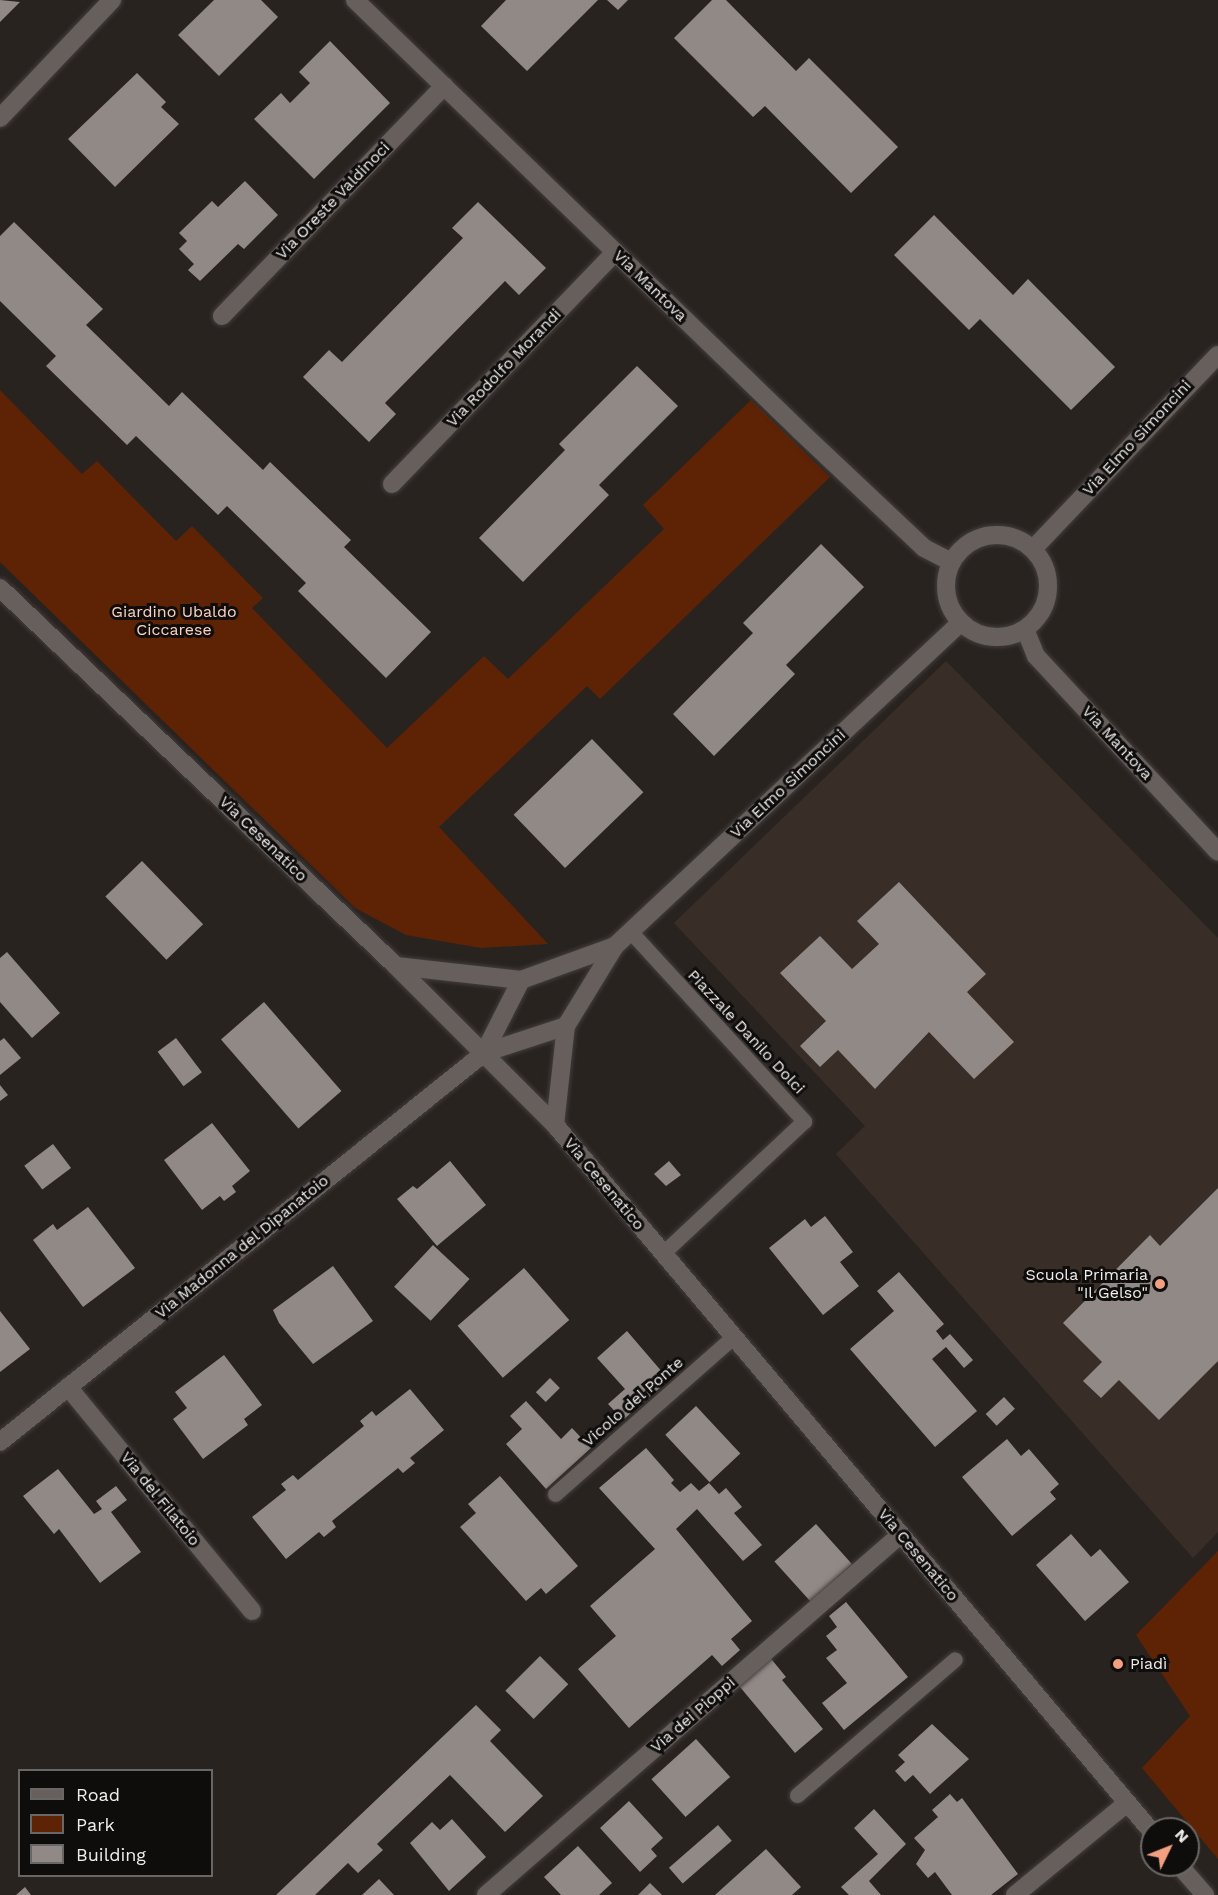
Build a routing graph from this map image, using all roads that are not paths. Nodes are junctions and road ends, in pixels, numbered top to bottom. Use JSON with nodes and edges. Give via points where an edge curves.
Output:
{"nodes":[{"id":1,"x":112,"y":0,"type":"edge"},
{"id":2,"x":355,"y":0,"type":"edge"},
{"id":3,"x":444,"y":86,"type":"junction"},
{"id":4,"x":0,"y":118,"type":"edge"},
{"id":5,"x":615,"y":252,"type":"junction"},
{"id":6,"x":222,"y":315,"type":"dead end"},
{"id":7,"x":1218,"y":355,"type":"edge"},
{"id":8,"x":392,"y":484,"type":"dead end"},
{"id":9,"x":1033,"y":549,"type":"junction"},
{"id":10,"x":951,"y":562,"type":"junction"},
{"id":11,"x":0,"y":588,"type":"edge"},
{"id":12,"x":961,"y":622,"type":"junction"},
{"id":13,"x":1024,"y":629,"type":"junction"},
{"id":14,"x":1218,"y":852,"type":"edge"},
{"id":15,"x":630,"y":931,"type":"junction"},
{"id":16,"x":615,"y":946,"type":"junction"},
{"id":17,"x":396,"y":966,"type":"junction"},
{"id":18,"x":521,"y":980,"type":"junction"},
{"id":19,"x":566,"y":1026,"type":"junction"},
{"id":20,"x":484,"y":1053,"type":"junction"},
{"id":21,"x":555,"y":1125,"type":"junction"},
{"id":22,"x":663,"y":1253,"type":"junction"},
{"id":23,"x":734,"y":1336,"type":"junction"},
{"id":24,"x":68,"y":1387,"type":"junction"},
{"id":25,"x":0,"y":1442,"type":"edge"},
{"id":26,"x":555,"y":1494,"type":"dead end"},
{"id":27,"x":900,"y":1535,"type":"junction"},
{"id":28,"x":252,"y":1611,"type":"dead end"},
{"id":29,"x":955,"y":1659,"type":"dead end"},
{"id":30,"x":796,"y":1795,"type":"dead end"},
{"id":31,"x":1127,"y":1803,"type":"junction"},
{"id":32,"x":1140,"y":1818,"type":"edge"},
{"id":33,"x":1189,"y":1877,"type":"edge"},
{"id":34,"x":486,"y":1895,"type":"edge"},
{"id":35,"x":1015,"y":1895,"type":"edge"},
{"id":36,"x":1204,"y":1895,"type":"edge"}],
"edges":[{"from":1,"to":4,"type":"street"},
{"from":2,"to":3,"type":"street","name":"Via Mantova"},
{"from":3,"to":5,"type":"street","name":"Via Mantova"},
{"from":3,"to":6,"type":"street","name":"Via Oreste Valdinoci"},
{"from":5,"to":8,"type":"street","name":"Via Rodolfo Morandi"},
{"from":5,"to":10,"type":"street","name":"Via Mantova","via":[[924,548]]},
{"from":7,"to":9,"type":"street","name":"Via Elmo Simoncini"},
{"from":9,"to":10,"type":"street","via":[[1005,535],[989,535],[973,540]]},
{"from":9,"to":13,"type":"street","via":[[1042,561],[1048,591],[1044,606]]},
{"from":10,"to":12,"type":"street","via":[[946,594]]},
{"from":11,"to":17,"type":"street","name":"Via Cesenatico"},
{"from":12,"to":13,"type":"street","via":[[991,637]]},
{"from":12,"to":15,"type":"street","name":"Via Elmo Simoncini"},
{"from":13,"to":14,"type":"street","name":"Via Mantova","via":[[1036,656]]},
{"from":15,"to":16,"type":"street","name":"Via Elmo Simoncini"},
{"from":15,"to":22,"type":"lane","name":"Piazzale Danilo Dolci","via":[[804,1120]]},
{"from":16,"to":18,"type":"street","name":"Via Elmo Simoncini"},
{"from":16,"to":19,"type":"street","name":"Via Elmo Simoncini"},
{"from":17,"to":18,"type":"street","name":"Via Elmo Simoncini"},
{"from":17,"to":20,"type":"street","name":"Via Cesenatico"},
{"from":18,"to":20,"type":"street"},
{"from":19,"to":20,"type":"street"},
{"from":19,"to":21,"type":"street","name":"Via Elmo Simoncini"},
{"from":20,"to":21,"type":"street","name":"Via Cesenatico"},
{"from":20,"to":24,"type":"street","name":"Via Madonna del Dipanatoio"},
{"from":21,"to":22,"type":"street","name":"Via Cesenatico"},
{"from":22,"to":23,"type":"street","name":"Via Cesenatico"},
{"from":23,"to":26,"type":"lane","name":"Vicolo del Ponte"},
{"from":23,"to":27,"type":"street","name":"Via Cesenatico"},
{"from":24,"to":25,"type":"street","name":"Via Madonna del Dipanatoio"},
{"from":24,"to":28,"type":"street","name":"Via del Filatoio"},
{"from":27,"to":31,"type":"street","name":"Via Cesenatico"},
{"from":27,"to":34,"type":"street","name":"Via dei Pioppi"},
{"from":29,"to":30,"type":"lane"},
{"from":31,"to":32,"type":"street","name":"Via Cesenatico"},
{"from":31,"to":35,"type":"street"},
{"from":33,"to":36,"type":"street"}]}
